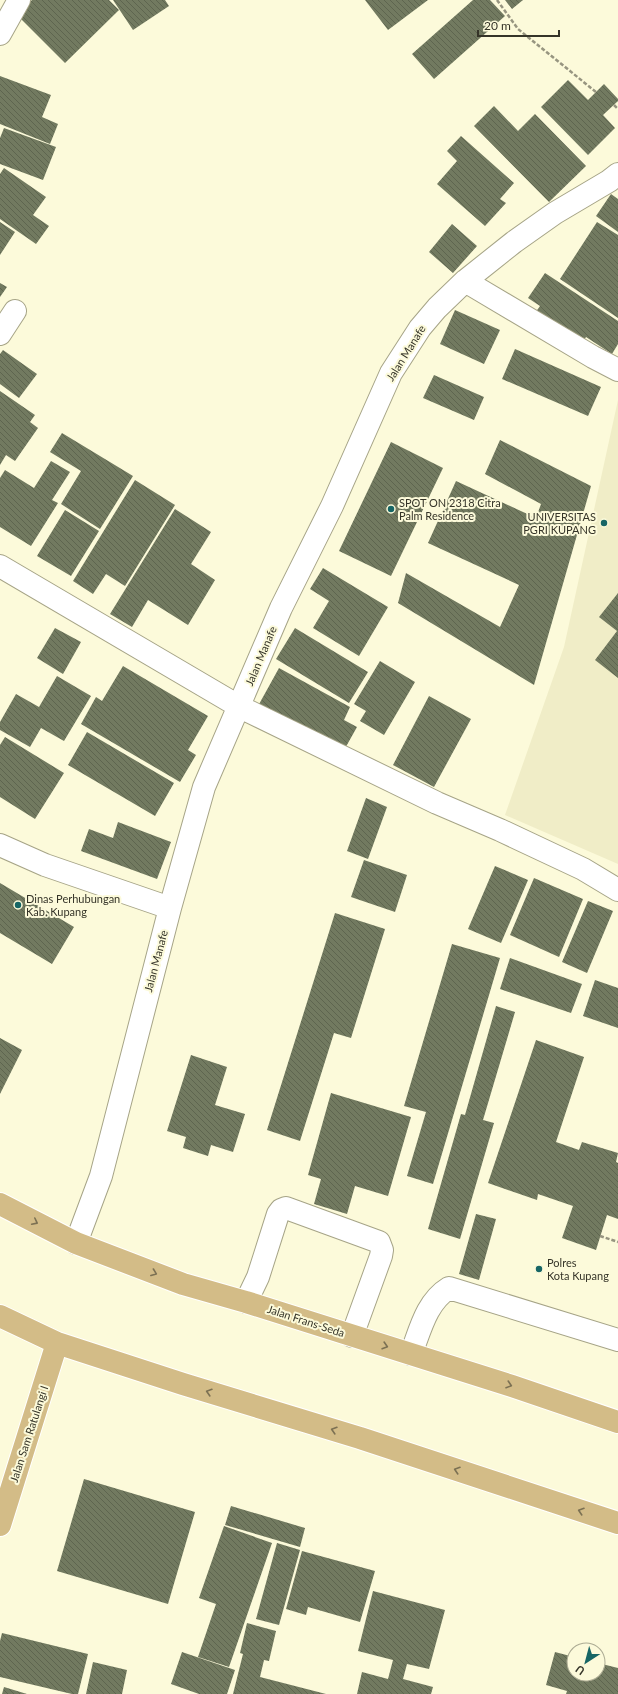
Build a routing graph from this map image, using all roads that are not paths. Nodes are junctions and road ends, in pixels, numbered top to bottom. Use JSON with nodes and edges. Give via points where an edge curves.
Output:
{"nodes":[{"id":1,"x":20,"y":0,"type":"edge"},
{"id":2,"x":0,"y":34,"type":"edge"},
{"id":3,"x":618,"y":174,"type":"edge"},
{"id":4,"x":465,"y":281,"type":"junction"},
{"id":5,"x":15,"y":311,"type":"dead end"},
{"id":6,"x":0,"y":334,"type":"edge"},
{"id":7,"x":618,"y":370,"type":"edge"},
{"id":8,"x":0,"y":566,"type":"edge"},
{"id":9,"x":240,"y":707,"type":"junction"},
{"id":10,"x":0,"y":845,"type":"edge"},
{"id":11,"x":618,"y":890,"type":"edge"},
{"id":12,"x":170,"y":908,"type":"junction"},
{"id":13,"x":0,"y":1204,"type":"edge"},
{"id":14,"x":76,"y":1243,"type":"junction"},
{"id":15,"x":246,"y":1302,"type":"junction"},
{"id":16,"x":0,"y":1316,"type":"edge"},
{"id":17,"x":352,"y":1336,"type":"junction"},
{"id":18,"x":618,"y":1340,"type":"edge"},
{"id":19,"x":57,"y":1343,"type":"junction"},
{"id":20,"x":411,"y":1354,"type":"junction"},
{"id":21,"x":618,"y":1422,"type":"edge"},
{"id":22,"x":618,"y":1523,"type":"edge"},
{"id":23,"x":0,"y":1525,"type":"edge"}],
"edges":[{"from":1,"to":2,"type":"street"},
{"from":3,"to":4,"type":"street","name":"Jalan Manafe","via":[[525,233]]},
{"from":4,"to":7,"type":"street"},
{"from":4,"to":9,"type":"street","name":"Jalan Manafe","via":[[420,328],[391,373],[332,506],[281,608]]},
{"from":5,"to":6,"type":"street"},
{"from":8,"to":9,"type":"street"},
{"from":9,"to":11,"type":"street","via":[[437,803],[583,870]]},
{"from":9,"to":12,"type":"street","name":"Jalan Manafe","via":[[204,787]]},
{"from":10,"to":12,"type":"street","via":[[45,865]]},
{"from":12,"to":14,"type":"street","name":"Jalan Manafe","via":[[101,1176]]},
{"from":13,"to":14,"type":"main road","name":"Jalan Frans-Seda","one_way":true},
{"from":14,"to":15,"type":"main road","name":"Jalan Frans-Seda","one_way":true,"via":[[183,1284]]},
{"from":15,"to":17,"type":"main road","name":"Jalan Frans-Seda"},
{"from":15,"to":17,"type":"street","via":[[258,1277],[278,1214],[286,1208],[379,1242],[381,1256]]},
{"from":16,"to":19,"type":"main road"},
{"from":17,"to":20,"type":"main road","name":"Jalan Frans-Seda","one_way":true},
{"from":18,"to":20,"type":"street","via":[[449,1288],[435,1299],[426,1314]]},
{"from":22,"to":19,"type":"main road","one_way":true,"via":[[360,1438]]},
{"from":19,"to":23,"type":"main road","name":"Jalan Sam Ratulangi I"},
{"from":20,"to":21,"type":"main road","name":"Jalan Frans-Seda","one_way":true}]}
